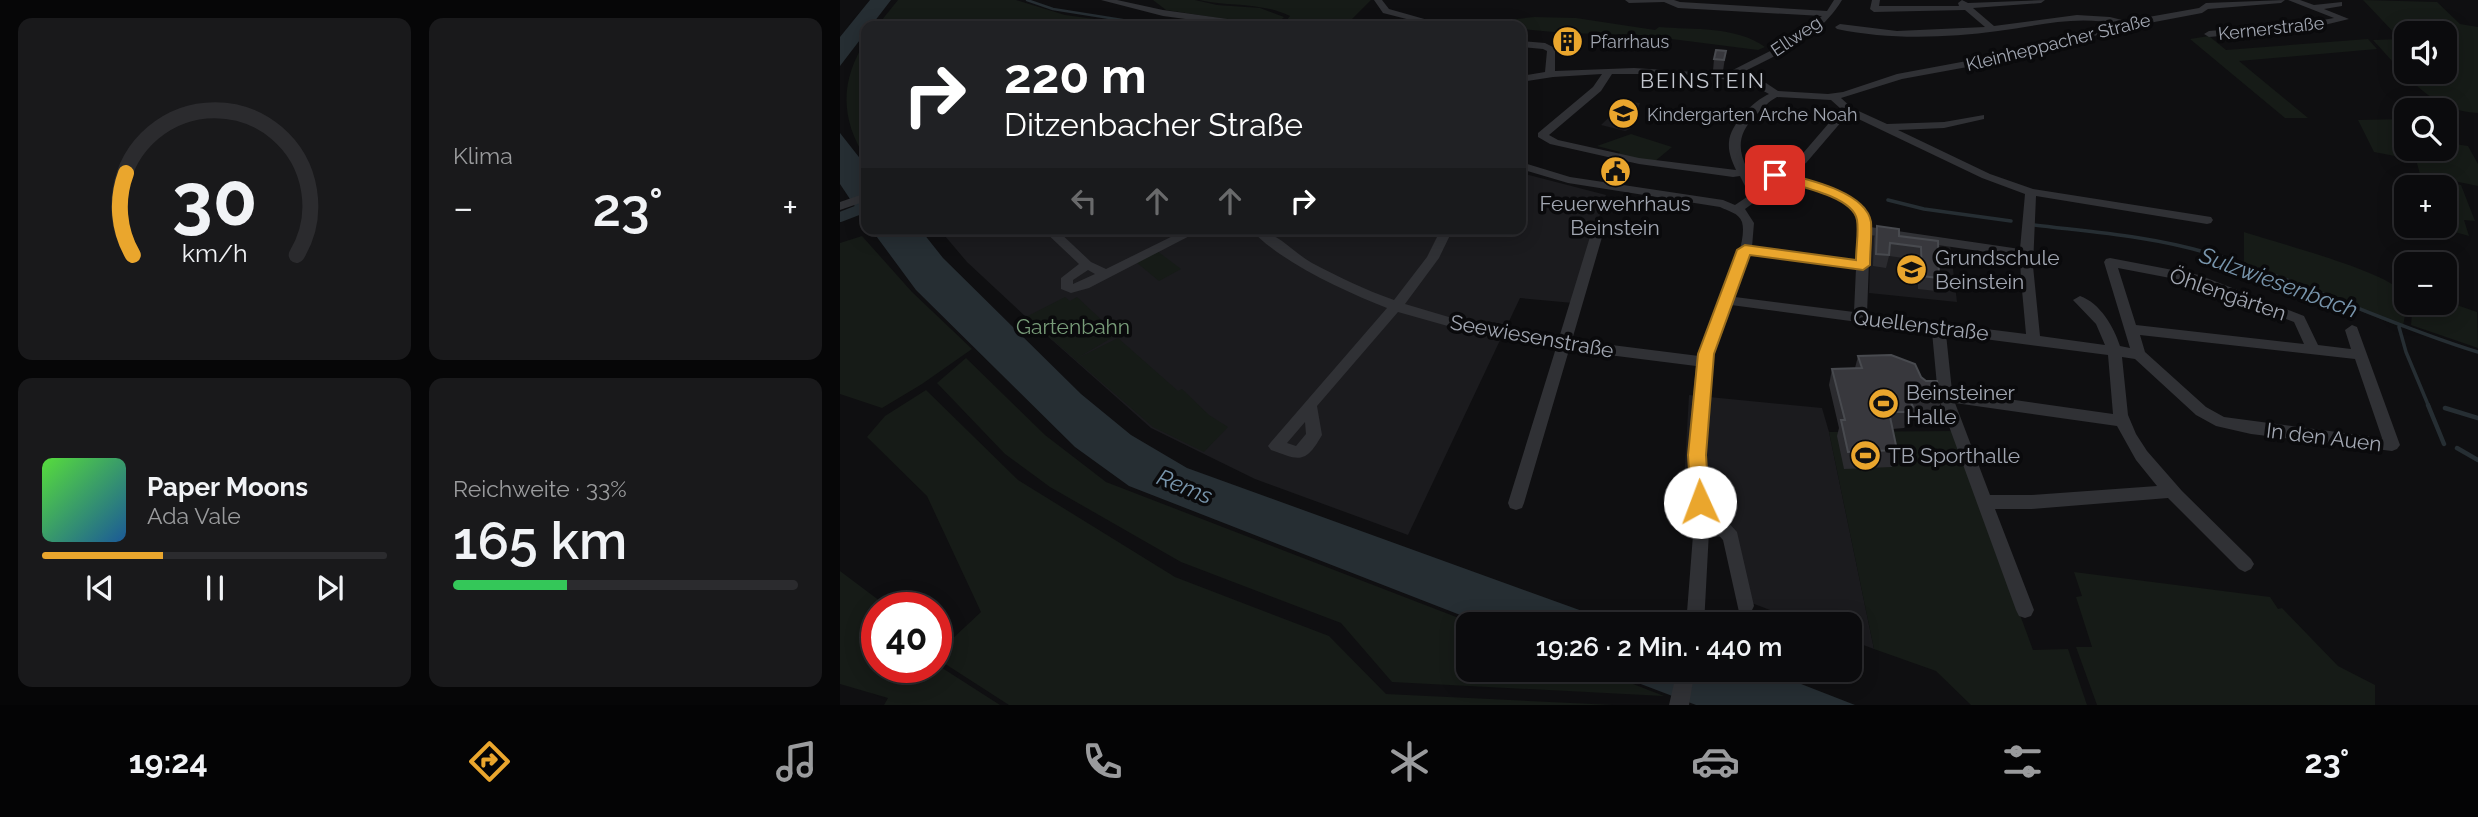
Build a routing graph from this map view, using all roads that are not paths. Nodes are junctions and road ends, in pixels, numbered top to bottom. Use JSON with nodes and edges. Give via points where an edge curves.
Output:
{"nodes":[{"id":1,"x":1105,"y":0,"type":"edge"},
{"id":2,"x":1378,"y":0,"type":"edge"},
{"id":3,"x":1629,"y":0,"type":"edge"},
{"id":4,"x":1665,"y":0,"type":"edge"},
{"id":5,"x":1838,"y":0,"type":"edge"},
{"id":6,"x":2041,"y":0,"type":"edge"},
{"id":7,"x":2281,"y":0,"type":"edge"},
{"id":8,"x":2292,"y":0,"type":"edge"},
{"id":9,"x":1961,"y":3,"type":"edge"},
{"id":10,"x":2203,"y":3,"type":"edge"},
{"id":11,"x":2339,"y":4,"type":"dead end"},
{"id":12,"x":2315,"y":7,"type":"junction"},
{"id":13,"x":1827,"y":15,"type":"junction"},
{"id":14,"x":1867,"y":16,"type":"edge"},
{"id":15,"x":1220,"y":21,"type":"edge"},
{"id":16,"x":1425,"y":21,"type":"edge"},
{"id":17,"x":2127,"y":24,"type":"junction"},
{"id":18,"x":1840,"y":27,"type":"dead end"},
{"id":19,"x":1992,"y":29,"type":"junction"},
{"id":20,"x":2208,"y":34,"type":"dead end"},
{"id":21,"x":1526,"y":44,"type":"edge"},
{"id":22,"x":1609,"y":71,"type":"junction"},
{"id":23,"x":1550,"y":74,"type":"junction"},
{"id":24,"x":1727,"y":77,"type":"junction"},
{"id":25,"x":1526,"y":78,"type":"edge"},
{"id":26,"x":1776,"y":94,"type":"junction"},
{"id":27,"x":1834,"y":97,"type":"junction"},
{"id":28,"x":1848,"y":110,"type":"junction"},
{"id":29,"x":1980,"y":117,"type":"dead end"},
{"id":30,"x":1888,"y":127,"type":"junction"},
{"id":31,"x":1526,"y":167,"type":"edge"},
{"id":32,"x":1744,"y":172,"type":"junction"},
{"id":33,"x":2031,"y":192,"type":"junction"},
{"id":34,"x":1736,"y":210,"type":"junction"},
{"id":35,"x":2207,"y":220,"type":"dead end"},
{"id":36,"x":1599,"y":227,"type":"dead end"},
{"id":37,"x":1864,"y":230,"type":"junction"},
{"id":38,"x":1054,"y":235,"type":"edge"},
{"id":39,"x":1185,"y":235,"type":"edge"},
{"id":40,"x":1263,"y":235,"type":"edge"},
{"id":41,"x":1445,"y":235,"type":"edge"},
{"id":42,"x":1745,"y":250,"type":"junction"},
{"id":43,"x":2025,"y":254,"type":"junction"},
{"id":44,"x":1087,"y":265,"type":"junction"},
{"id":45,"x":1863,"y":265,"type":"junction"},
{"id":46,"x":1106,"y":274,"type":"junction"},
{"id":47,"x":1962,"y":279,"type":"dead end"},
{"id":48,"x":2029,"y":286,"type":"junction"},
{"id":49,"x":1726,"y":300,"type":"junction"},
{"id":50,"x":2080,"y":300,"type":"dead end"},
{"id":51,"x":1394,"y":308,"type":"junction"},
{"id":52,"x":1860,"y":317,"type":"junction"},
{"id":53,"x":1939,"y":328,"type":"junction"},
{"id":54,"x":2131,"y":329,"type":"junction"},
{"id":55,"x":2352,"y":331,"type":"dead end"},
{"id":56,"x":2034,"y":340,"type":"junction"},
{"id":57,"x":1563,"y":343,"type":"junction"},
{"id":58,"x":2313,"y":349,"type":"junction"},
{"id":59,"x":2116,"y":351,"type":"junction"},
{"id":60,"x":2139,"y":354,"type":"junction"},
{"id":61,"x":2360,"y":355,"type":"junction"},
{"id":62,"x":1705,"y":362,"type":"junction"},
{"id":63,"x":1945,"y":396,"type":"junction"},
{"id":64,"x":1310,"y":406,"type":"dead end"},
{"id":65,"x":2122,"y":421,"type":"junction"},
{"id":66,"x":2172,"y":491,"type":"junction"},
{"id":67,"x":1986,"y":502,"type":"junction"},
{"id":68,"x":1516,"y":503,"type":"dead end"},
{"id":69,"x":1700,"y":523,"type":"junction"},
{"id":70,"x":2245,"y":564,"type":"dead end"},
{"id":71,"x":1745,"y":606,"type":"dead end"},
{"id":72,"x":2025,"y":610,"type":"dead end"},
{"id":73,"x":1697,"y":612,"type":"edge"},
{"id":74,"x":1684,"y":682,"type":"edge"},
{"id":75,"x":1679,"y":705,"type":"edge"}],
"edges":[{"from":1,"to":15,"type":"street"},
{"from":2,"to":16,"type":"street","via":[[1386,11]]},
{"from":3,"to":4,"type":"street","name":"Ellweg"},
{"from":4,"to":13,"type":"street","name":"Ellweg","via":[[1678,5]]},
{"from":5,"to":13,"type":"street","name":"Ellweg"},
{"from":6,"to":9,"type":"street"},
{"from":7,"to":10,"type":"street","name":"Kleinheppacher Straße"},
{"from":8,"to":12,"type":"street","name":"Kernerstraße"},
{"from":9,"to":14,"type":"street","via":[[1961,9]]},
{"from":9,"to":19,"type":"street"},
{"from":10,"to":17,"type":"street","name":"Kleinheppacher Straße","via":[[2202,10]]},
{"from":11,"to":12,"type":"street","name":"Kernerstraße"},
{"from":12,"to":20,"type":"street","name":"Kernerstraße","via":[[2344,19]]},
{"from":13,"to":24,"type":"street","name":"Ellweg","via":[[1796,40]]},
{"from":14,"to":18,"type":"street"},
{"from":14,"to":19,"type":"street","via":[[1907,33]]},
{"from":17,"to":19,"type":"street","via":[[2093,16]]},
{"from":17,"to":27,"type":"street","name":"Kleinheppacher Straße","via":[[2000,58],[1900,76]]},
{"from":21,"to":23,"type":"street","via":[[1552,50]]},
{"from":22,"to":23,"type":"street"},
{"from":22,"to":24,"type":"street"},
{"from":22,"to":32,"type":"street","via":[[1597,89],[1542,135],[1554,142],[1639,161]]},
{"from":23,"to":25,"type":"street"},
{"from":24,"to":26,"type":"street","via":[[1767,85]]},
{"from":26,"to":27,"type":"street"},
{"from":26,"to":32,"type":"street","via":[[1744,121],[1734,140],[1734,153]]},
{"from":27,"to":28,"type":"street"},
{"from":28,"to":30,"type":"street"},
{"from":28,"to":37,"type":"street","via":[[1802,161],[1775,175],[1847,199],[1858,207]]},
{"from":29,"to":30,"type":"street","via":[[1944,125]]},
{"from":30,"to":33,"type":"street","via":[[1986,176]]},
{"from":31,"to":34,"type":"street","via":[[1568,180],[1704,200]]},
{"from":32,"to":34,"type":"street","via":[[1754,195]]},
{"from":33,"to":35,"type":"street"},
{"from":33,"to":43,"type":"street"},
{"from":34,"to":42,"type":"street","via":[[1748,223]]},
{"from":36,"to":57,"type":"street"},
{"from":37,"to":43,"type":"street"},
{"from":37,"to":45,"type":"street"},
{"from":38,"to":44,"type":"street"},
{"from":39,"to":46,"type":"street"},
{"from":40,"to":51,"type":"street","name":"Seewiesenstraße","via":[[1325,279]]},
{"from":41,"to":51,"type":"street","via":[[1436,256]]},
{"from":42,"to":45,"type":"street"},
{"from":42,"to":49,"type":"street"},
{"from":43,"to":48,"type":"street"},
{"from":44,"to":46,"type":"street"},
{"from":44,"to":46,"type":"street","via":[[1067,278],[1066,286],[1071,289]]},
{"from":45,"to":52,"type":"street"},
{"from":47,"to":48,"type":"street"},
{"from":48,"to":56,"type":"street"},
{"from":49,"to":52,"type":"street","name":"Quellenstraße"},
{"from":49,"to":62,"type":"street"},
{"from":50,"to":59,"type":"street","via":[[2099,314]]},
{"from":51,"to":57,"type":"street","name":"Seewiesenstraße","via":[[1471,329]]},
{"from":51,"to":64,"type":"street"},
{"from":52,"to":53,"type":"street","name":"Quellenstraße"},
{"from":53,"to":56,"type":"street","name":"Quellenstraße"},
{"from":53,"to":63,"type":"street"},
{"from":54,"to":58,"type":"street"},
{"from":54,"to":58,"type":"street","name":"Öhlengärten","via":[[2110,262],[2194,278],[2298,319]]},
{"from":54,"to":60,"type":"street","name":"In den Auen"},
{"from":55,"to":61,"type":"street"},
{"from":56,"to":59,"type":"street","name":"Quellenstraße"},
{"from":57,"to":62,"type":"street","name":"Seewiesenstraße"},
{"from":57,"to":68,"type":"street"},
{"from":58,"to":61,"type":"street"},
{"from":59,"to":60,"type":"street"},
{"from":59,"to":65,"type":"street"},
{"from":60,"to":61,"type":"street","name":"In den Auen","via":[[2201,411],[2221,422],[2392,445]]},
{"from":62,"to":69,"type":"street","via":[[1697,455]]},
{"from":63,"to":65,"type":"street"},
{"from":63,"to":67,"type":"street"},
{"from":65,"to":66,"type":"street","via":[[2134,444]]},
{"from":66,"to":67,"type":"street"},
{"from":66,"to":70,"type":"street"},
{"from":67,"to":72,"type":"street"},
{"from":69,"to":71,"type":"street","via":[[1720,524],[1731,537]]},
{"from":69,"to":73,"type":"street"},
{"from":74,"to":75,"type":"street"}]}
